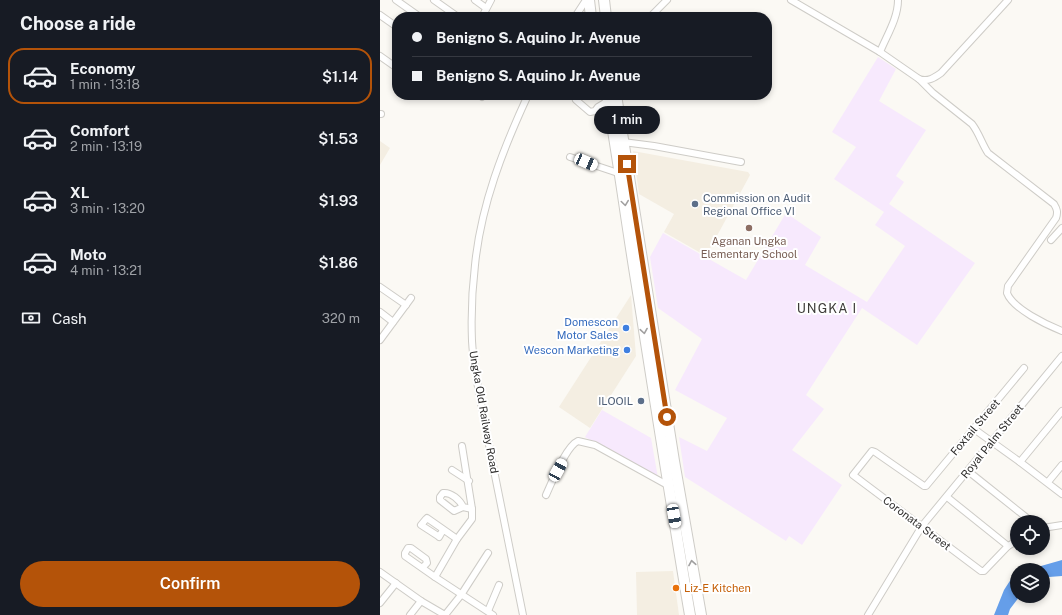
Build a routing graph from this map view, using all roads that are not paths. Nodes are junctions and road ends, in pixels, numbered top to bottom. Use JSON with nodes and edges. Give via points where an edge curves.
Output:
{"nodes":[{"id":1,"x":396,"y":0,"type":"edge"},
{"id":2,"x":434,"y":0,"type":"edge"},
{"id":3,"x":475,"y":0,"type":"edge"},
{"id":4,"x":491,"y":0,"type":"edge"},
{"id":5,"x":586,"y":0,"type":"edge"},
{"id":6,"x":589,"y":0,"type":"edge"},
{"id":7,"x":604,"y":0,"type":"edge"},
{"id":8,"x":667,"y":0,"type":"edge"},
{"id":9,"x":791,"y":0,"type":"edge"},
{"id":10,"x":898,"y":0,"type":"edge"},
{"id":11,"x":1008,"y":0,"type":"edge"},
{"id":12,"x":486,"y":8,"type":"junction"},
{"id":13,"x":413,"y":12,"type":"edge"},
{"id":14,"x":451,"y":12,"type":"edge"},
{"id":15,"x":484,"y":12,"type":"edge"},
{"id":16,"x":578,"y":12,"type":"edge"},
{"id":17,"x":590,"y":12,"type":"edge"},
{"id":18,"x":605,"y":12,"type":"edge"},
{"id":19,"x":655,"y":12,"type":"edge"},
{"id":20,"x":380,"y":15,"type":"edge"},
{"id":21,"x":392,"y":23,"type":"edge"},
{"id":22,"x":880,"y":52,"type":"junction"},
{"id":23,"x":380,"y":56,"type":"edge"},
{"id":24,"x":392,"y":64,"type":"edge"},
{"id":25,"x":919,"y":79,"type":"junction"},
{"id":26,"x":526,"y":100,"type":"edge"},
{"id":27,"x":576,"y":100,"type":"dead end"},
{"id":28,"x":606,"y":100,"type":"edge"},
{"id":29,"x":610,"y":100,"type":"edge"},
{"id":30,"x":611,"y":100,"type":"edge"},
{"id":31,"x":623,"y":142,"type":"junction"},
{"id":32,"x":570,"y":157,"type":"dead end"},
{"id":33,"x":741,"y":162,"type":"dead end"},
{"id":34,"x":623,"y":176,"type":"junction"},
{"id":35,"x":1057,"y":215,"type":"junction"},
{"id":36,"x":1062,"y":222,"type":"edge"},
{"id":37,"x":1062,"y":228,"type":"edge"},
{"id":38,"x":1051,"y":240,"type":"dead end"},
{"id":39,"x":380,"y":287,"type":"edge"},
{"id":40,"x":411,"y":298,"type":"dead end"},
{"id":41,"x":406,"y":305,"type":"junction"},
{"id":42,"x":380,"y":312,"type":"edge"},
{"id":43,"x":393,"y":322,"type":"junction"},
{"id":44,"x":1062,"y":331,"type":"edge"},
{"id":45,"x":380,"y":340,"type":"edge"},
{"id":46,"x":1062,"y":356,"type":"edge"},
{"id":47,"x":1024,"y":368,"type":"dead end"},
{"id":48,"x":1062,"y":411,"type":"edge"},
{"id":49,"x":974,"y":429,"type":"junction"},
{"id":50,"x":993,"y":442,"type":"junction"},
{"id":51,"x":462,"y":446,"type":"dead end"},
{"id":52,"x":669,"y":461,"type":"junction"},
{"id":53,"x":1020,"y":462,"type":"junction"},
{"id":54,"x":1062,"y":465,"type":"edge"},
{"id":55,"x":452,"y":470,"type":"dead end"},
{"id":56,"x":968,"y":471,"type":"junction"},
{"id":57,"x":853,"y":475,"type":"joint"},
{"id":58,"x":469,"y":481,"type":"junction"},
{"id":59,"x":1048,"y":482,"type":"junction"},
{"id":60,"x":669,"y":486,"type":"junction"},
{"id":61,"x":1062,"y":494,"type":"edge"},
{"id":62,"x":546,"y":495,"type":"dead end"},
{"id":63,"x":947,"y":497,"type":"junction"},
{"id":64,"x":463,"y":507,"type":"dead end"},
{"id":65,"x":472,"y":509,"type":"junction"},
{"id":66,"x":1023,"y":515,"type":"edge"},
{"id":67,"x":1062,"y":525,"type":"edge"},
{"id":68,"x":922,"y":526,"type":"junction"},
{"id":69,"x":1050,"y":527,"type":"edge"},
{"id":70,"x":443,"y":530,"type":"dead end"},
{"id":71,"x":458,"y":539,"type":"junction"},
{"id":72,"x":1008,"y":546,"type":"joint"},
{"id":73,"x":488,"y":553,"type":"dead end"},
{"id":74,"x":422,"y":568,"type":"dead end"},
{"id":75,"x":380,"y":572,"type":"edge"},
{"id":76,"x":434,"y":577,"type":"junction"},
{"id":77,"x":396,"y":583,"type":"junction"},
{"id":78,"x":499,"y":585,"type":"dead end"},
{"id":79,"x":461,"y":595,"type":"junction"},
{"id":80,"x":421,"y":601,"type":"junction"},
{"id":81,"x":380,"y":604,"type":"edge"},
{"id":82,"x":490,"y":613,"type":"edge"},
{"id":83,"x":410,"y":615,"type":"edge"},
{"id":84,"x":445,"y":615,"type":"edge"},
{"id":85,"x":523,"y":615,"type":"edge"},
{"id":86,"x":690,"y":615,"type":"edge"},
{"id":87,"x":700,"y":615,"type":"edge"},
{"id":88,"x":868,"y":615,"type":"edge"}],
"edges":[{"from":1,"to":13,"type":"street"},
{"from":2,"to":14,"type":"street"},
{"from":3,"to":12,"type":"street"},
{"from":4,"to":12,"type":"street"},
{"from":5,"to":16,"type":"street"},
{"from":6,"to":17,"type":"main road"},
{"from":7,"to":18,"type":"main road"},
{"from":8,"to":19,"type":"street"},
{"from":9,"to":22,"type":"street"},
{"from":10,"to":22,"type":"street","via":[[894,21]]},
{"from":11,"to":25,"type":"street","via":[[941,73],[924,81]]},
{"from":12,"to":15,"type":"street"},
{"from":20,"to":21,"type":"street"},
{"from":22,"to":25,"type":"street"},
{"from":23,"to":24,"type":"street"},
{"from":25,"to":35,"type":"street","via":[[932,93],[972,124],[988,153],[1054,204]]},
{"from":26,"to":85,"type":"street","name":"Ungka Old Railway Road","via":[[507,142],[484,214],[475,264],[472,302],[472,341],[476,370]]},
{"from":27,"to":28,"type":"street","via":[[590,112],[595,111]]},
{"from":29,"to":34,"type":"main road"},
{"from":30,"to":31,"type":"main road"},
{"from":31,"to":33,"type":"street"},
{"from":31,"to":34,"type":"main road"},
{"from":32,"to":34,"type":"street"},
{"from":34,"to":52,"type":"main road"},
{"from":35,"to":36,"type":"street"},
{"from":35,"to":44,"type":"street","via":[[1008,286],[1007,293],[1021,308]]},
{"from":37,"to":38,"type":"street"},
{"from":39,"to":41,"type":"street"},
{"from":40,"to":41,"type":"street"},
{"from":41,"to":43,"type":"street"},
{"from":42,"to":43,"type":"street"},
{"from":43,"to":45,"type":"street"},
{"from":46,"to":50,"type":"street","name":"Royal Palm Street"},
{"from":47,"to":49,"type":"street","name":"Foxtail Street"},
{"from":48,"to":53,"type":"street"},
{"from":49,"to":50,"type":"street"},
{"from":49,"to":57,"type":"street","name":"Foxtail Street","via":[[925,486],[872,451]]},
{"from":50,"to":53,"type":"street"},
{"from":50,"to":56,"type":"street","name":"Royal Palm Street"},
{"from":51,"to":58,"type":"street"},
{"from":52,"to":60,"type":"main road"},
{"from":87,"to":52,"type":"main road","one_way":true},
{"from":53,"to":59,"type":"street"},
{"from":54,"to":59,"type":"street"},
{"from":55,"to":58,"type":"street"},
{"from":56,"to":63,"type":"street","name":"Royal Palm Street"},
{"from":56,"to":66,"type":"street"},
{"from":57,"to":68,"type":"street","name":"Coronata Street"},
{"from":58,"to":65,"type":"street"},
{"from":59,"to":61,"type":"street"},
{"from":60,"to":62,"type":"street","via":[[595,445],[578,441],[570,448]]},
{"from":60,"to":86,"type":"main road"},
{"from":63,"to":68,"type":"street","name":"Royal Palm Street"},
{"from":63,"to":72,"type":"street"},
{"from":64,"to":65,"type":"street"},
{"from":65,"to":71,"type":"street","via":[[472,519]]},
{"from":67,"to":69,"type":"street"},
{"from":68,"to":72,"type":"street","name":"Coronata Street","via":[[984,571]]},
{"from":68,"to":88,"type":"street","name":"Royal Palm Street"},
{"from":70,"to":71,"type":"street"},
{"from":71,"to":76,"type":"street"},
{"from":73,"to":79,"type":"street"},
{"from":74,"to":76,"type":"street"},
{"from":75,"to":77,"type":"street"},
{"from":76,"to":79,"type":"street"},
{"from":77,"to":80,"type":"street"},
{"from":77,"to":81,"type":"street"},
{"from":78,"to":82,"type":"street"},
{"from":79,"to":82,"type":"street"},
{"from":79,"to":84,"type":"street"},
{"from":80,"to":83,"type":"street"},
{"from":80,"to":84,"type":"street"}]}
